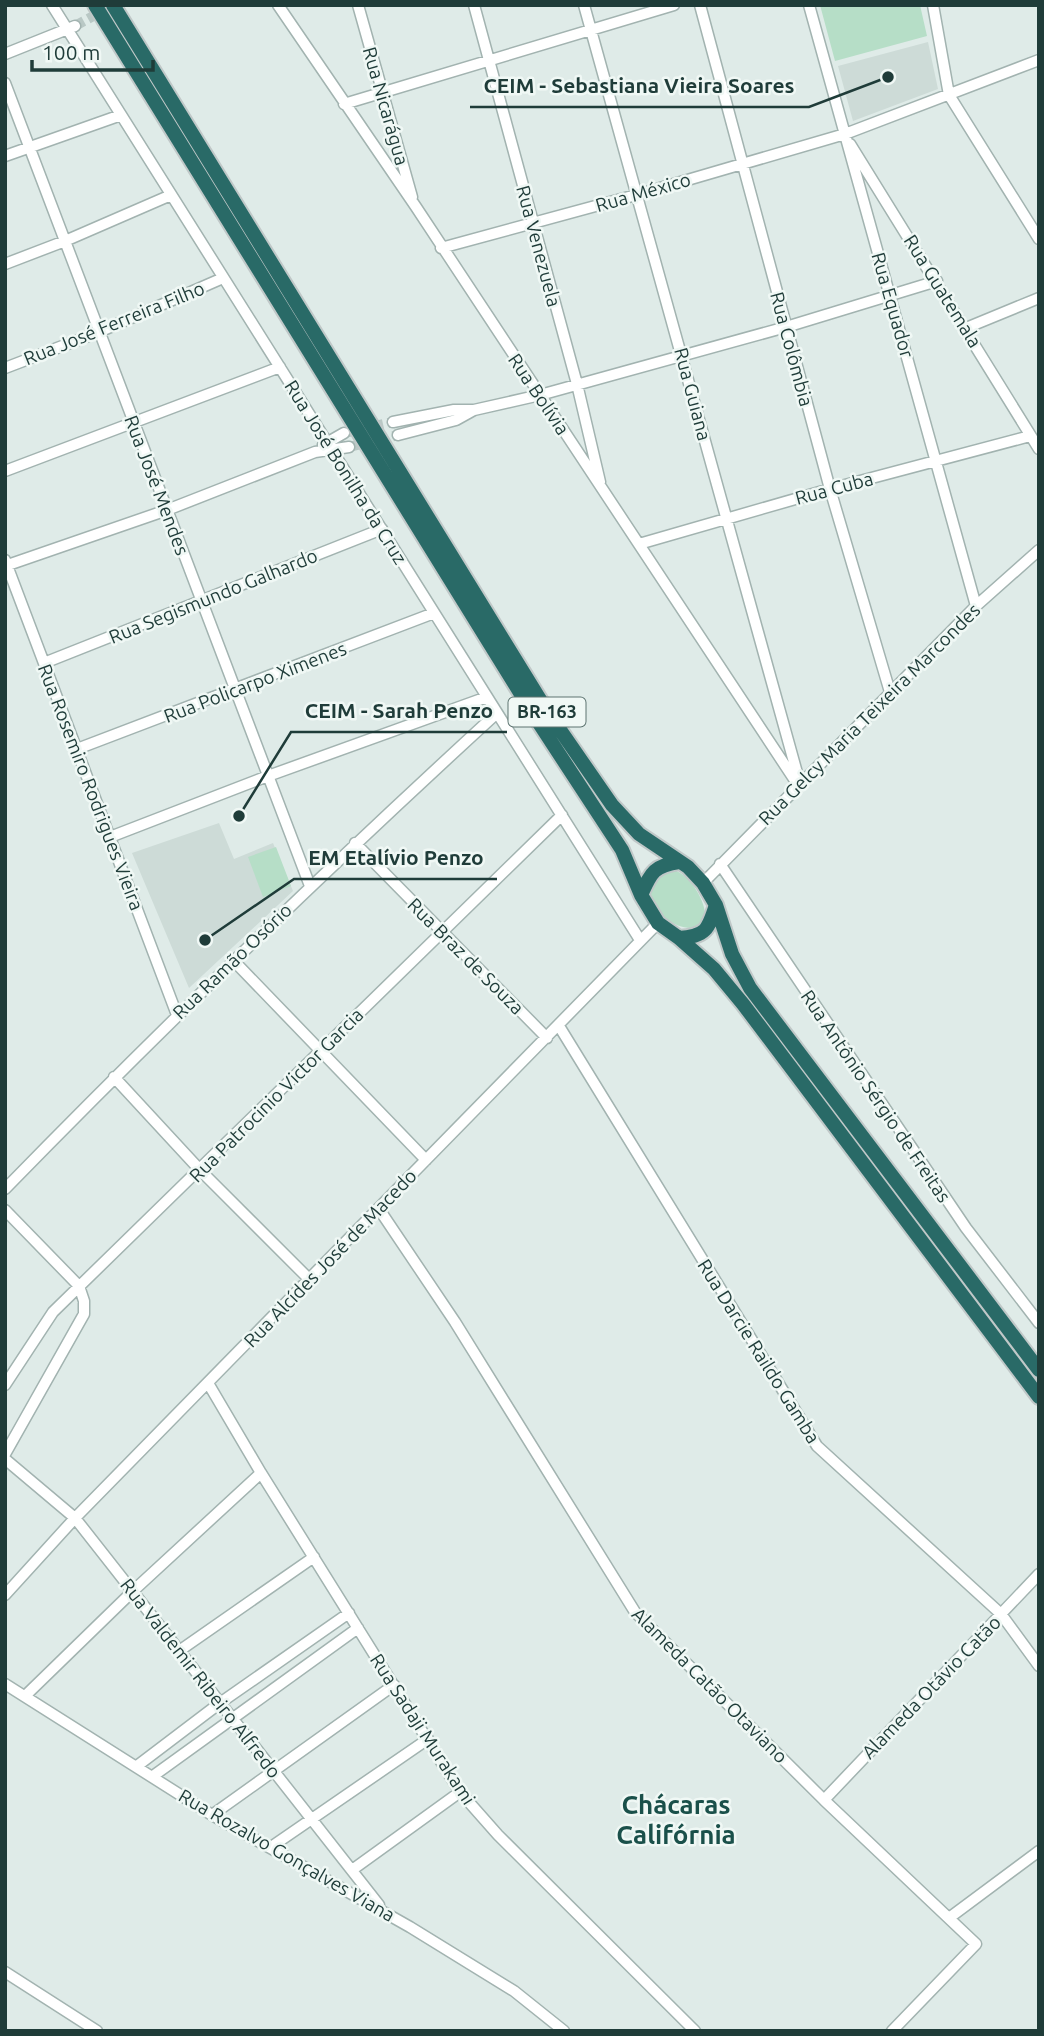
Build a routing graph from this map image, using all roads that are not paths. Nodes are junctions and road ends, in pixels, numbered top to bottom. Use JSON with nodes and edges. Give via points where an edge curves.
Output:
{"nodes":[{"id":1,"x":52,"y":5,"type":"edge"},
{"id":2,"x":95,"y":5,"type":"edge"},
{"id":3,"x":113,"y":5,"type":"edge"},
{"id":4,"x":278,"y":5,"type":"edge"},
{"id":5,"x":358,"y":5,"type":"edge"},
{"id":6,"x":474,"y":5,"type":"edge"},
{"id":7,"x":584,"y":5,"type":"edge"},
{"id":8,"x":674,"y":5,"type":"edge"},
{"id":9,"x":700,"y":5,"type":"edge"},
{"id":10,"x":809,"y":5,"type":"edge"},
{"id":11,"x":933,"y":5,"type":"edge"},
{"id":12,"x":71,"y":28,"type":"junction"},
{"id":13,"x":591,"y":31,"type":"junction"},
{"id":14,"x":5,"y":54,"type":"edge"},
{"id":15,"x":1039,"y":60,"type":"edge"},
{"id":16,"x":489,"y":62,"type":"junction"},
{"id":17,"x":5,"y":83,"type":"edge"},
{"id":18,"x":381,"y":92,"type":"junction"},
{"id":19,"x":949,"y":95,"type":"junction"},
{"id":20,"x":344,"y":104,"type":"junction"},
{"id":21,"x":121,"y":115,"type":"junction"},
{"id":22,"x":845,"y":134,"type":"junction"},
{"id":23,"x":29,"y":147,"type":"junction"},
{"id":24,"x":5,"y":156,"type":"edge"},
{"id":25,"x":741,"y":165,"type":"junction"},
{"id":26,"x":172,"y":195,"type":"junction"},
{"id":27,"x":636,"y":195,"type":"junction"},
{"id":28,"x":416,"y":207,"type":"junction"},
{"id":29,"x":532,"y":222,"type":"junction"},
{"id":30,"x":1039,"y":239,"type":"edge"},
{"id":31,"x":65,"y":241,"type":"junction"},
{"id":32,"x":441,"y":248,"type":"junction"},
{"id":33,"x":5,"y":264,"type":"edge"},
{"id":34,"x":223,"y":278,"type":"junction"},
{"id":35,"x":937,"y":281,"type":"junction"},
{"id":36,"x":890,"y":294,"type":"junction"},
{"id":37,"x":1039,"y":298,"type":"edge"},
{"id":38,"x":786,"y":327,"type":"junction"},
{"id":39,"x":966,"y":328,"type":"junction"},
{"id":40,"x":99,"y":332,"type":"junction"},
{"id":41,"x":683,"y":356,"type":"junction"},
{"id":42,"x":279,"y":367,"type":"junction"},
{"id":43,"x":5,"y":368,"type":"edge"},
{"id":44,"x":577,"y":384,"type":"junction"},
{"id":45,"x":540,"y":395,"type":"junction"},
{"id":46,"x":474,"y":410,"type":"junction"},
{"id":47,"x":132,"y":422,"type":"junction"},
{"id":48,"x":393,"y":422,"type":"tunnel mouth"},
{"id":49,"x":344,"y":433,"type":"tunnel mouth"},
{"id":50,"x":398,"y":435,"type":"tunnel mouth"},
{"id":51,"x":1030,"y":436,"type":"junction"},
{"id":52,"x":326,"y":441,"type":"junction"},
{"id":53,"x":349,"y":447,"type":"tunnel mouth"},
{"id":54,"x":1039,"y":449,"type":"edge"},
{"id":55,"x":332,"y":451,"type":"junction"},
{"id":56,"x":315,"y":452,"type":"junction"},
{"id":57,"x":934,"y":461,"type":"junction"},
{"id":58,"x":5,"y":471,"type":"edge"},
{"id":59,"x":601,"y":488,"type":"junction"},
{"id":60,"x":830,"y":489,"type":"junction"},
{"id":61,"x":167,"y":510,"type":"junction"},
{"id":62,"x":727,"y":517,"type":"junction"},
{"id":63,"x":382,"y":529,"type":"junction"},
{"id":64,"x":639,"y":544,"type":"junction"},
{"id":65,"x":1039,"y":550,"type":"edge"},
{"id":66,"x":6,"y":564,"type":"edge"},
{"id":67,"x":201,"y":601,"type":"junction"},
{"id":68,"x":976,"y":606,"type":"junction"},
{"id":69,"x":434,"y":612,"type":"junction"},
{"id":70,"x":44,"y":663,"type":"junction"},
{"id":71,"x":235,"y":690,"type":"junction"},
{"id":72,"x":890,"y":692,"type":"junction"},
{"id":73,"x":487,"y":697,"type":"junction"},
{"id":74,"x":497,"y":713,"type":"junction"},
{"id":75,"x":76,"y":749,"type":"junction"},
{"id":76,"x":268,"y":776,"type":"junction"},
{"id":77,"x":799,"y":784,"type":"junction"},
{"id":78,"x":562,"y":815,"type":"junction"},
{"id":79,"x":110,"y":837,"type":"junction"},
{"id":80,"x":355,"y":843,"type":"junction"},
{"id":81,"x":679,"y":862,"type":"junction"},
{"id":82,"x":720,"y":864,"type":"junction"},
{"id":83,"x":703,"y":883,"type":"junction"},
{"id":84,"x":310,"y":886,"type":"junction"},
{"id":85,"x":641,"y":895,"type":"junction"},
{"id":86,"x":716,"y":905,"type":"junction"},
{"id":87,"x":657,"y":923,"type":"junction"},
{"id":88,"x":441,"y":932,"type":"junction"},
{"id":89,"x":679,"y":938,"type":"junction"},
{"id":90,"x":640,"y":940,"type":"junction"},
{"id":91,"x":233,"y":960,"type":"junction"},
{"id":92,"x":177,"y":1015,"type":"junction"},
{"id":93,"x":559,"y":1026,"type":"junction"},
{"id":94,"x":547,"y":1038,"type":"junction"},
{"id":95,"x":321,"y":1051,"type":"junction"},
{"id":96,"x":114,"y":1077,"type":"junction"},
{"id":97,"x":426,"y":1160,"type":"junction"},
{"id":98,"x":200,"y":1170,"type":"junction"},
{"id":99,"x":5,"y":1189,"type":"edge"},
{"id":100,"x":379,"y":1209,"type":"junction"},
{"id":101,"x":5,"y":1210,"type":"edge"},
{"id":102,"x":310,"y":1280,"type":"junction"},
{"id":103,"x":79,"y":1286,"type":"junction"},
{"id":104,"x":1039,"y":1323,"type":"edge"},
{"id":105,"x":1039,"y":1370,"type":"edge"},
{"id":106,"x":208,"y":1383,"type":"junction"},
{"id":107,"x":5,"y":1385,"type":"edge"},
{"id":108,"x":1039,"y":1397,"type":"edge"},
{"id":109,"x":5,"y":1456,"type":"edge"},
{"id":110,"x":261,"y":1473,"type":"junction"},
{"id":111,"x":75,"y":1518,"type":"junction"},
{"id":112,"x":314,"y":1557,"type":"junction"},
{"id":113,"x":1039,"y":1574,"type":"edge"},
{"id":114,"x":133,"y":1591,"type":"junction"},
{"id":115,"x":5,"y":1595,"type":"edge"},
{"id":116,"x":349,"y":1613,"type":"junction"},
{"id":117,"x":1001,"y":1614,"type":"junction"},
{"id":118,"x":358,"y":1628,"type":"junction"},
{"id":119,"x":179,"y":1651,"type":"junction"},
{"id":120,"x":1039,"y":1666,"type":"edge"},
{"id":121,"x":5,"y":1684,"type":"edge"},
{"id":122,"x":394,"y":1685,"type":"junction"},
{"id":123,"x":25,"y":1696,"type":"junction"},
{"id":124,"x":220,"y":1703,"type":"junction"},
{"id":125,"x":233,"y":1719,"type":"junction"},
{"id":126,"x":428,"y":1739,"type":"junction"},
{"id":127,"x":137,"y":1766,"type":"junction"},
{"id":128,"x":274,"y":1772,"type":"junction"},
{"id":129,"x":153,"y":1776,"type":"junction"},
{"id":130,"x":460,"y":1793,"type":"junction"},
{"id":131,"x":824,"y":1800,"type":"junction"},
{"id":132,"x":212,"y":1815,"type":"junction"},
{"id":133,"x":312,"y":1820,"type":"junction"},
{"id":134,"x":271,"y":1847,"type":"junction"},
{"id":135,"x":1039,"y":1851,"type":"edge"},
{"id":136,"x":352,"y":1870,"type":"junction"},
{"id":137,"x":384,"y":1910,"type":"junction"},
{"id":138,"x":949,"y":1918,"type":"junction"},
{"id":139,"x":5,"y":1972,"type":"edge"},
{"id":140,"x":97,"y":2031,"type":"edge"},
{"id":141,"x":564,"y":2031,"type":"edge"},
{"id":142,"x":695,"y":2031,"type":"edge"},
{"id":143,"x":892,"y":2031,"type":"edge"}],
"edges":[{"from":1,"to":12,"type":"street","name":"Rua José Bonilha da Cruz"},
{"from":2,"to":85,"type":"highway","number":"BR-163","via":[[622,850]]},
{"from":3,"to":81,"type":"highway","number":"BR-163","via":[[547,711],[612,805],[639,834]]},
{"from":4,"to":20,"type":"street","name":"Rua Bolívia"},
{"from":5,"to":18,"type":"street","name":"Rua Nicarágua"},
{"from":6,"to":16,"type":"street","name":"Rua Venezuela"},
{"from":7,"to":13,"type":"street","name":"Rua Guiana"},
{"from":8,"to":13,"type":"street"},
{"from":9,"to":25,"type":"street","name":"Rua Colômbia"},
{"from":10,"to":22,"type":"street","name":"Rua Equador"},
{"from":11,"to":19,"type":"street"},
{"from":12,"to":14,"type":"street"},
{"from":12,"to":21,"type":"street","name":"Rua José Bonilha da Cruz"},
{"from":13,"to":16,"type":"street"},
{"from":13,"to":27,"type":"street","name":"Rua Guiana"},
{"from":15,"to":19,"type":"street","name":"Rua México"},
{"from":16,"to":18,"type":"street"},
{"from":16,"to":29,"type":"street","name":"Rua Venezuela"},
{"from":17,"to":23,"type":"street","name":"Rua José Mendes"},
{"from":18,"to":20,"type":"street"},
{"from":18,"to":28,"type":"street","name":"Rua Nicarágua"},
{"from":19,"to":22,"type":"street","name":"Rua México"},
{"from":19,"to":30,"type":"street"},
{"from":20,"to":28,"type":"street","name":"Rua Bolívia"},
{"from":21,"to":23,"type":"street"},
{"from":21,"to":26,"type":"street","name":"Rua José Bonilha da Cruz"},
{"from":22,"to":25,"type":"street","name":"Rua México"},
{"from":22,"to":35,"type":"street","name":"Rua Guatemala"},
{"from":22,"to":36,"type":"street","name":"Rua Equador"},
{"from":23,"to":24,"type":"street"},
{"from":23,"to":31,"type":"street","name":"Rua José Mendes"},
{"from":25,"to":27,"type":"street","name":"Rua México"},
{"from":25,"to":38,"type":"street","name":"Rua Colômbia"},
{"from":26,"to":31,"type":"street"},
{"from":26,"to":34,"type":"street","name":"Rua José Bonilha da Cruz"},
{"from":27,"to":29,"type":"street","name":"Rua México"},
{"from":27,"to":41,"type":"street","name":"Rua Guiana"},
{"from":28,"to":32,"type":"street","name":"Rua Bolívia"},
{"from":29,"to":32,"type":"street","name":"Rua México"},
{"from":29,"to":44,"type":"street","name":"Rua Venezuela"},
{"from":31,"to":33,"type":"street"},
{"from":31,"to":40,"type":"street","name":"Rua José Mendes"},
{"from":32,"to":45,"type":"street","name":"Rua Bolívia"},
{"from":34,"to":40,"type":"street","name":"Rua José Ferreira Filho"},
{"from":34,"to":42,"type":"street","name":"Rua José Bonilha da Cruz"},
{"from":35,"to":36,"type":"street"},
{"from":35,"to":39,"type":"street","name":"Rua Guatemala"},
{"from":36,"to":38,"type":"street"},
{"from":36,"to":57,"type":"street","name":"Rua Equador"},
{"from":37,"to":39,"type":"street"},
{"from":38,"to":41,"type":"street"},
{"from":38,"to":60,"type":"street","name":"Rua Colômbia"},
{"from":39,"to":51,"type":"street","name":"Rua Guatemala"},
{"from":40,"to":43,"type":"street","name":"Rua José Ferreira Filho"},
{"from":40,"to":47,"type":"street","name":"Rua José Mendes"},
{"from":41,"to":44,"type":"street"},
{"from":41,"to":62,"type":"street","name":"Rua Guiana"},
{"from":42,"to":47,"type":"street"},
{"from":42,"to":52,"type":"street","name":"Rua José Bonilha da Cruz"},
{"from":44,"to":45,"type":"street"},
{"from":44,"to":59,"type":"street","name":"Rua Venezuela"},
{"from":45,"to":46,"type":"street"},
{"from":45,"to":59,"type":"street","name":"Rua Bolívia"},
{"from":46,"to":48,"type":"street"},
{"from":46,"to":50,"type":"street","via":[[456,420]]},
{"from":47,"to":58,"type":"street"},
{"from":47,"to":61,"type":"street","name":"Rua José Mendes"},
{"from":49,"to":52,"type":"street"},
{"from":51,"to":54,"type":"street","name":"Rua Guatemala"},
{"from":51,"to":57,"type":"street","name":"Rua Cuba"},
{"from":52,"to":55,"type":"street","name":"Rua José Bonilha da Cruz"},
{"from":52,"to":56,"type":"street"},
{"from":53,"to":55,"type":"street"},
{"from":55,"to":56,"type":"street"},
{"from":55,"to":63,"type":"street","name":"Rua José Bonilha da Cruz"},
{"from":56,"to":61,"type":"street"},
{"from":57,"to":60,"type":"street","name":"Rua Cuba"},
{"from":57,"to":68,"type":"street","name":"Rua Equador"},
{"from":59,"to":64,"type":"street","name":"Rua Bolívia"},
{"from":60,"to":62,"type":"street","name":"Rua Cuba"},
{"from":60,"to":72,"type":"street","name":"Rua Colômbia"},
{"from":61,"to":66,"type":"street"},
{"from":61,"to":67,"type":"street","name":"Rua José Mendes"},
{"from":62,"to":64,"type":"street","name":"Rua Cuba"},
{"from":62,"to":77,"type":"street","name":"Rua Guiana"},
{"from":63,"to":67,"type":"street","name":"Rua Segismundo Galhardo"},
{"from":63,"to":69,"type":"street","name":"Rua José Bonilha da Cruz"},
{"from":64,"to":77,"type":"street","name":"Rua Bolívia"},
{"from":65,"to":68,"type":"street","name":"Rua Gelcy Maria Teixeira Marcondes"},
{"from":66,"to":70,"type":"street","name":"Rua Rosemiro Rodrigues Vieira"},
{"from":67,"to":70,"type":"street","name":"Rua Segismundo Galhardo"},
{"from":67,"to":71,"type":"street","name":"Rua José Mendes"},
{"from":68,"to":72,"type":"street","name":"Rua Gelcy Maria Teixeira Marcondes"},
{"from":69,"to":71,"type":"street","name":"Rua Policarpo Ximenes"},
{"from":69,"to":73,"type":"street","name":"Rua José Bonilha da Cruz"},
{"from":70,"to":75,"type":"street","name":"Rua Rosemiro Rodrigues Vieira"},
{"from":71,"to":75,"type":"street","name":"Rua Policarpo Ximenes"},
{"from":71,"to":76,"type":"street","name":"Rua José Mendes"},
{"from":72,"to":77,"type":"street","name":"Rua Gelcy Maria Teixeira Marcondes"},
{"from":73,"to":74,"type":"street","name":"Rua José Bonilha da Cruz"},
{"from":73,"to":76,"type":"street"},
{"from":74,"to":78,"type":"street","name":"Rua José Bonilha da Cruz"},
{"from":74,"to":80,"type":"street","name":"Rua Ramão Osório"},
{"from":75,"to":79,"type":"street","name":"Rua Rosemiro Rodrigues Vieira"},
{"from":76,"to":79,"type":"street"},
{"from":76,"to":84,"type":"street","name":"Rua José Mendes"},
{"from":77,"to":82,"type":"street","name":"Rua Gelcy Maria Teixeira Marcondes"},
{"from":78,"to":88,"type":"street","name":"Rua Patrocinio Victor Garcia"},
{"from":78,"to":90,"type":"street","name":"Rua José Bonilha da Cruz"},
{"from":79,"to":92,"type":"street","name":"Rua Rosemiro Rodrigues Vieira"},
{"from":80,"to":84,"type":"street","name":"Rua Ramão Osório"},
{"from":80,"to":88,"type":"street","name":"Rua Braz de Souza"},
{"from":81,"to":83,"type":"highway","number":"BR-163"},
{"from":81,"to":85,"type":"highway","via":[[652,872]]},
{"from":82,"to":83,"type":"street","name":"Rua Gelcy Maria Teixeira Marcondes"},
{"from":82,"to":104,"type":"street","name":"Rua Antônio Sérgio de Freitas","via":[[965,1228]]},
{"from":83,"to":86,"type":"highway","number":"BR-163"},
{"from":84,"to":91,"type":"street","name":"Rua Ramão Osório"},
{"from":85,"to":87,"type":"highway","number":"BR-163"},
{"from":86,"to":89,"type":"highway","via":[[704,932]]},
{"from":86,"to":105,"type":"highway","number":"BR-163","via":[[732,954],[750,988]]},
{"from":87,"to":89,"type":"highway","number":"BR-163"},
{"from":87,"to":90,"type":"street","name":"Rua Alcídes José de Macedo"},
{"from":88,"to":94,"type":"street","name":"Rua Braz de Souza"},
{"from":88,"to":95,"type":"street","name":"Rua Patrocinio Victor Garcia"},
{"from":89,"to":108,"type":"highway","number":"BR-163","via":[[714,969],[743,1004]]},
{"from":90,"to":93,"type":"street","name":"Rua Alcídes José de Macedo"},
{"from":91,"to":92,"type":"street","name":"Rua Ramão Osório"},
{"from":91,"to":95,"type":"street"},
{"from":92,"to":96,"type":"street","name":"Rua Ramão Osório"},
{"from":93,"to":94,"type":"street","name":"Rua Alcídes José de Macedo"},
{"from":93,"to":117,"type":"street","name":"Rua Darcie Raildo Gamba","via":[[817,1446]]},
{"from":94,"to":97,"type":"street","name":"Rua Alcídes José de Macedo"},
{"from":95,"to":97,"type":"street"},
{"from":95,"to":98,"type":"street","name":"Rua Patrocinio Victor Garcia"},
{"from":96,"to":98,"type":"street"},
{"from":96,"to":99,"type":"street","name":"Rua Ramão Osório"},
{"from":97,"to":100,"type":"street","name":"Rua Alcídes José de Macedo"},
{"from":98,"to":102,"type":"street"},
{"from":98,"to":103,"type":"street","name":"Rua Patrocinio Victor Garcia"},
{"from":100,"to":102,"type":"street","name":"Rua Alcídes José de Macedo"},
{"from":100,"to":131,"type":"street","name":"Alameda Catão Otaviano","via":[[455,1322],[635,1612]]},
{"from":101,"to":103,"type":"street"},
{"from":102,"to":106,"type":"street","name":"Rua Alcídes José de Macedo"},
{"from":103,"to":107,"type":"street","name":"Rua Patrocinio Victor Garcia","via":[[53,1312]]},
{"from":103,"to":109,"type":"street","via":[[83,1314]]},
{"from":106,"to":110,"type":"street","name":"Rua Sadaji Murakami"},
{"from":106,"to":111,"type":"street","name":"Rua Alcídes José de Macedo"},
{"from":109,"to":111,"type":"street","name":"Rua Valdemir Ribeiro Alfredo"},
{"from":110,"to":112,"type":"street","name":"Rua Sadaji Murakami"},
{"from":110,"to":114,"type":"street"},
{"from":111,"to":114,"type":"street","name":"Rua Valdemir Ribeiro Alfredo"},
{"from":111,"to":115,"type":"street","name":"Rua Alcídes José de Macedo"},
{"from":112,"to":116,"type":"street","name":"Rua Sadaji Murakami"},
{"from":112,"to":119,"type":"street"},
{"from":113,"to":117,"type":"street","name":"Alameda Otávio Catão"},
{"from":114,"to":119,"type":"street","name":"Rua Valdemir Ribeiro Alfredo"},
{"from":114,"to":123,"type":"street"},
{"from":116,"to":118,"type":"street","name":"Rua Sadaji Murakami"},
{"from":116,"to":124,"type":"street"},
{"from":117,"to":120,"type":"street","name":"Rua Darcie Raildo Gamba"},
{"from":117,"to":131,"type":"street","name":"Alameda Otávio Catão"},
{"from":118,"to":122,"type":"street","name":"Rua Sadaji Murakami"},
{"from":118,"to":125,"type":"street"},
{"from":119,"to":124,"type":"street","name":"Rua Valdemir Ribeiro Alfredo"},
{"from":121,"to":123,"type":"street","name":"Rua Rozalvo Gonçalves Viana"},
{"from":122,"to":126,"type":"street","name":"Rua Sadaji Murakami"},
{"from":122,"to":128,"type":"street"},
{"from":123,"to":127,"type":"street","name":"Rua Rozalvo Gonçalves Viana"},
{"from":124,"to":125,"type":"street","name":"Rua Valdemir Ribeiro Alfredo"},
{"from":124,"to":127,"type":"street"},
{"from":125,"to":128,"type":"street","name":"Rua Valdemir Ribeiro Alfredo"},
{"from":125,"to":129,"type":"street"},
{"from":126,"to":130,"type":"street","name":"Rua Sadaji Murakami"},
{"from":126,"to":133,"type":"street"},
{"from":127,"to":129,"type":"street","name":"Rua Rozalvo Gonçalves Viana"},
{"from":128,"to":132,"type":"street"},
{"from":128,"to":133,"type":"street","name":"Rua Valdemir Ribeiro Alfredo"},
{"from":129,"to":132,"type":"street","name":"Rua Rozalvo Gonçalves Viana"},
{"from":130,"to":136,"type":"street"},
{"from":130,"to":142,"type":"street","name":"Rua Sadaji Murakami"},
{"from":131,"to":138,"type":"street","name":"Alameda Catão Otaviano"},
{"from":132,"to":134,"type":"street","name":"Rua Rozalvo Gonçalves Viana"},
{"from":133,"to":134,"type":"street"},
{"from":133,"to":136,"type":"street","name":"Rua Valdemir Ribeiro Alfredo"},
{"from":134,"to":137,"type":"street","name":"Rua Rozalvo Gonçalves Viana"},
{"from":135,"to":138,"type":"street"},
{"from":136,"to":137,"type":"street","name":"Rua Valdemir Ribeiro Alfredo"},
{"from":137,"to":141,"type":"street","name":"Rua Rozalvo Gonçalves Viana","via":[[514,1991]]},
{"from":138,"to":143,"type":"street","name":"Alameda Catão Otaviano","via":[[976,1944]]},
{"from":139,"to":140,"type":"street"}]}
